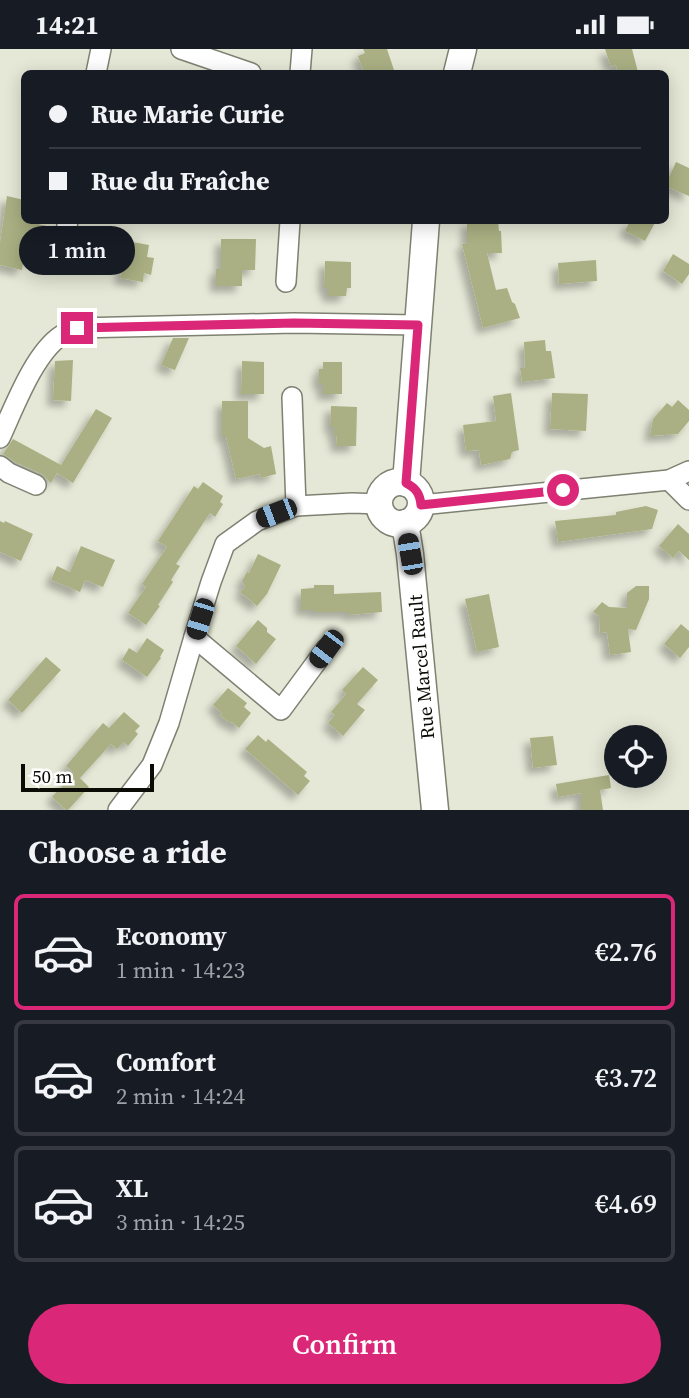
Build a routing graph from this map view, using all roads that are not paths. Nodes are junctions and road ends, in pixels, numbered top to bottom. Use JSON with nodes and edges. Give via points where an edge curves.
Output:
{"nodes":[{"id":1,"x":101,"y":49,"type":"edge"},
{"id":2,"x":181,"y":49,"type":"edge"},
{"id":3,"x":302,"y":49,"type":"edge"},
{"id":4,"x":463,"y":49,"type":"edge"},
{"id":5,"x":97,"y":70,"type":"edge"},
{"id":6,"x":242,"y":70,"type":"edge"},
{"id":7,"x":300,"y":70,"type":"edge"},
{"id":8,"x":458,"y":70,"type":"edge"},
{"id":9,"x":67,"y":224,"type":"edge"},
{"id":10,"x":290,"y":224,"type":"edge"},
{"id":11,"x":426,"y":224,"type":"edge"},
{"id":12,"x":60,"y":260,"type":"dead end"},
{"id":13,"x":286,"y":282,"type":"dead end"},
{"id":14,"x":418,"y":325,"type":"junction"},
{"id":15,"x":292,"y":397,"type":"dead end"},
{"id":16,"x":0,"y":439,"type":"edge"},
{"id":17,"x":0,"y":466,"type":"edge"},
{"id":18,"x":689,"y":471,"type":"edge"},
{"id":19,"x":669,"y":479,"type":"junction"},
{"id":20,"x":406,"y":483,"type":"junction"},
{"id":21,"x":36,"y":485,"type":"dead end"},
{"id":22,"x":689,"y":500,"type":"edge"},
{"id":23,"x":380,"y":504,"type":"junction"},
{"id":24,"x":296,"y":506,"type":"junction"},
{"id":25,"x":413,"y":514,"type":"junction"},
{"id":26,"x":194,"y":637,"type":"junction"},
{"id":27,"x":326,"y":649,"type":"dead end"},
{"id":28,"x":118,"y":810,"type":"edge"},
{"id":29,"x":435,"y":810,"type":"edge"}],
"edges":[{"from":1,"to":5,"type":"street"},
{"from":2,"to":6,"type":"street"},
{"from":3,"to":7,"type":"street"},
{"from":4,"to":8,"type":"street"},
{"from":9,"to":12,"type":"street"},
{"from":10,"to":13,"type":"street"},
{"from":11,"to":14,"type":"street"},
{"from":14,"to":16,"type":"street","via":[[77,328],[60,336],[44,352]]},
{"from":14,"to":20,"type":"street"},
{"from":15,"to":24,"type":"street"},
{"from":17,"to":21,"type":"street"},
{"from":18,"to":19,"type":"street"},
{"from":19,"to":22,"type":"street"},
{"from":19,"to":25,"type":"street"},
{"from":20,"to":23,"type":"street","via":[[386,487]]},
{"from":20,"to":25,"type":"street","via":[[418,492]]},
{"from":23,"to":24,"type":"street"},
{"from":23,"to":25,"type":"street","via":[[386,518],[398,524]]},
{"from":24,"to":26,"type":"street","via":[[257,521],[225,544]]},
{"from":25,"to":29,"type":"street","name":"Rue Marcel Rault","via":[[410,554]]},
{"from":26,"to":27,"type":"street","via":[[281,710]]},
{"from":26,"to":28,"type":"street","via":[[152,765]]}]}
